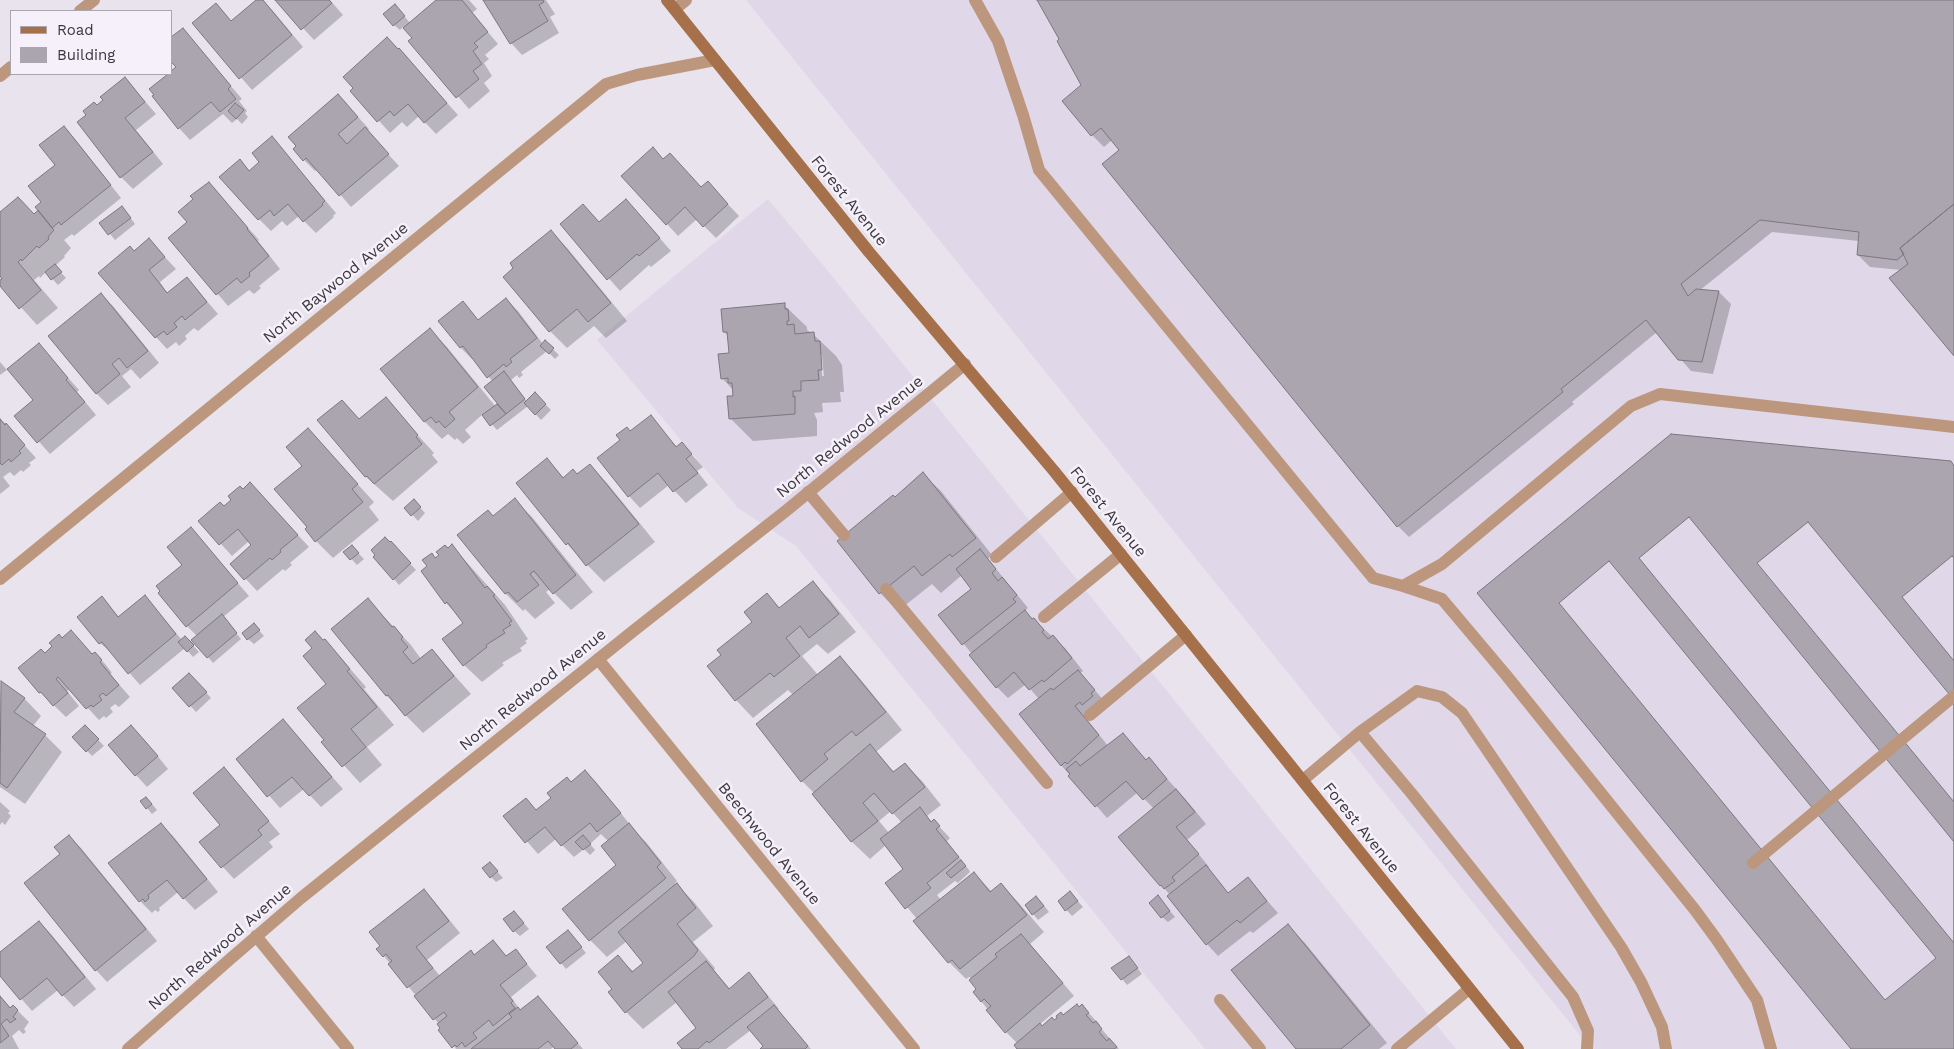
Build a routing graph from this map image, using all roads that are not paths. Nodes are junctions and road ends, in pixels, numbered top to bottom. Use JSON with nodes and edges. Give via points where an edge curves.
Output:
{"nodes":[{"id":1,"x":94,"y":0,"type":"edge"},
{"id":2,"x":686,"y":0,"type":"edge"},
{"id":3,"x":975,"y":0,"type":"edge"},
{"id":4,"x":671,"y":5,"type":"edge"},
{"id":5,"x":81,"y":10,"type":"edge"},
{"id":6,"x":715,"y":60,"type":"junction"},
{"id":7,"x":10,"y":68,"type":"edge"},
{"id":8,"x":0,"y":76,"type":"edge"},
{"id":9,"x":965,"y":364,"type":"junction"},
{"id":10,"x":1954,"y":427,"type":"edge"},
{"id":11,"x":808,"y":492,"type":"junction"},
{"id":12,"x":1072,"y":492,"type":"junction"},
{"id":13,"x":844,"y":535,"type":"dead end"},
{"id":14,"x":1121,"y":554,"type":"junction"},
{"id":15,"x":996,"y":557,"type":"dead end"},
{"id":16,"x":0,"y":578,"type":"edge"},
{"id":17,"x":1403,"y":586,"type":"junction"},
{"id":18,"x":886,"y":589,"type":"dead end"},
{"id":19,"x":1044,"y":617,"type":"dead end"},
{"id":20,"x":1186,"y":635,"type":"junction"},
{"id":21,"x":598,"y":659,"type":"junction"},
{"id":22,"x":1954,"y":696,"type":"edge"},
{"id":23,"x":1090,"y":715,"type":"dead end"},
{"id":24,"x":1360,"y":732,"type":"junction"},
{"id":25,"x":1302,"y":780,"type":"junction"},
{"id":26,"x":1047,"y":783,"type":"dead end"},
{"id":27,"x":1753,"y":863,"type":"dead end"},
{"id":28,"x":256,"y":936,"type":"junction"},
{"id":29,"x":1469,"y":989,"type":"junction"},
{"id":30,"x":1220,"y":1000,"type":"dead end"},
{"id":31,"x":128,"y":1049,"type":"edge"},
{"id":32,"x":348,"y":1049,"type":"edge"},
{"id":33,"x":914,"y":1049,"type":"edge"},
{"id":34,"x":1260,"y":1049,"type":"edge"},
{"id":35,"x":1397,"y":1049,"type":"edge"},
{"id":36,"x":1518,"y":1049,"type":"edge"},
{"id":37,"x":1587,"y":1049,"type":"edge"},
{"id":38,"x":1666,"y":1049,"type":"edge"},
{"id":39,"x":1771,"y":1049,"type":"edge"}],
"edges":[{"from":1,"to":5,"type":"street"},
{"from":2,"to":4,"type":"street"},
{"from":3,"to":17,"type":"street","via":[[998,42],[1039,170],[1373,578]]},
{"from":4,"to":6,"type":"main road","name":"Forest Avenue"},
{"from":6,"to":9,"type":"main road","name":"Forest Avenue","via":[[869,252]]},
{"from":6,"to":16,"type":"street","name":"North Baywood Avenue","via":[[636,74],[606,84]]},
{"from":7,"to":8,"type":"street"},
{"from":9,"to":11,"type":"street","name":"North Redwood Avenue"},
{"from":9,"to":12,"type":"main road","name":"Forest Avenue"},
{"from":10,"to":17,"type":"street","via":[[1660,394],[1631,406],[1442,564]]},
{"from":11,"to":13,"type":"street"},
{"from":11,"to":21,"type":"street","name":"North Redwood Avenue"},
{"from":12,"to":14,"type":"main road","name":"Forest Avenue"},
{"from":12,"to":15,"type":"street"},
{"from":14,"to":19,"type":"street"},
{"from":14,"to":20,"type":"main road","name":"Forest Avenue"},
{"from":17,"to":39,"type":"street","via":[[1442,598],[1695,910],[1757,1000]]},
{"from":18,"to":26,"type":"street"},
{"from":20,"to":23,"type":"street"},
{"from":20,"to":25,"type":"main road","name":"Forest Avenue"},
{"from":21,"to":28,"type":"street","name":"North Redwood Avenue"},
{"from":21,"to":33,"type":"street","name":"Beechwood Avenue"},
{"from":22,"to":27,"type":"street"},
{"from":24,"to":25,"type":"street"},
{"from":24,"to":37,"type":"street","via":[[1573,997],[1588,1031]]},
{"from":24,"to":38,"type":"street","via":[[1417,691],[1442,697],[1462,713],[1621,946],[1658,1020]]},
{"from":25,"to":29,"type":"main road","name":"Forest Avenue"},
{"from":28,"to":31,"type":"street","name":"North Redwood Avenue"},
{"from":28,"to":32,"type":"street"},
{"from":29,"to":35,"type":"street"},
{"from":29,"to":36,"type":"main road","name":"Forest Avenue"},
{"from":30,"to":34,"type":"street"}]}
